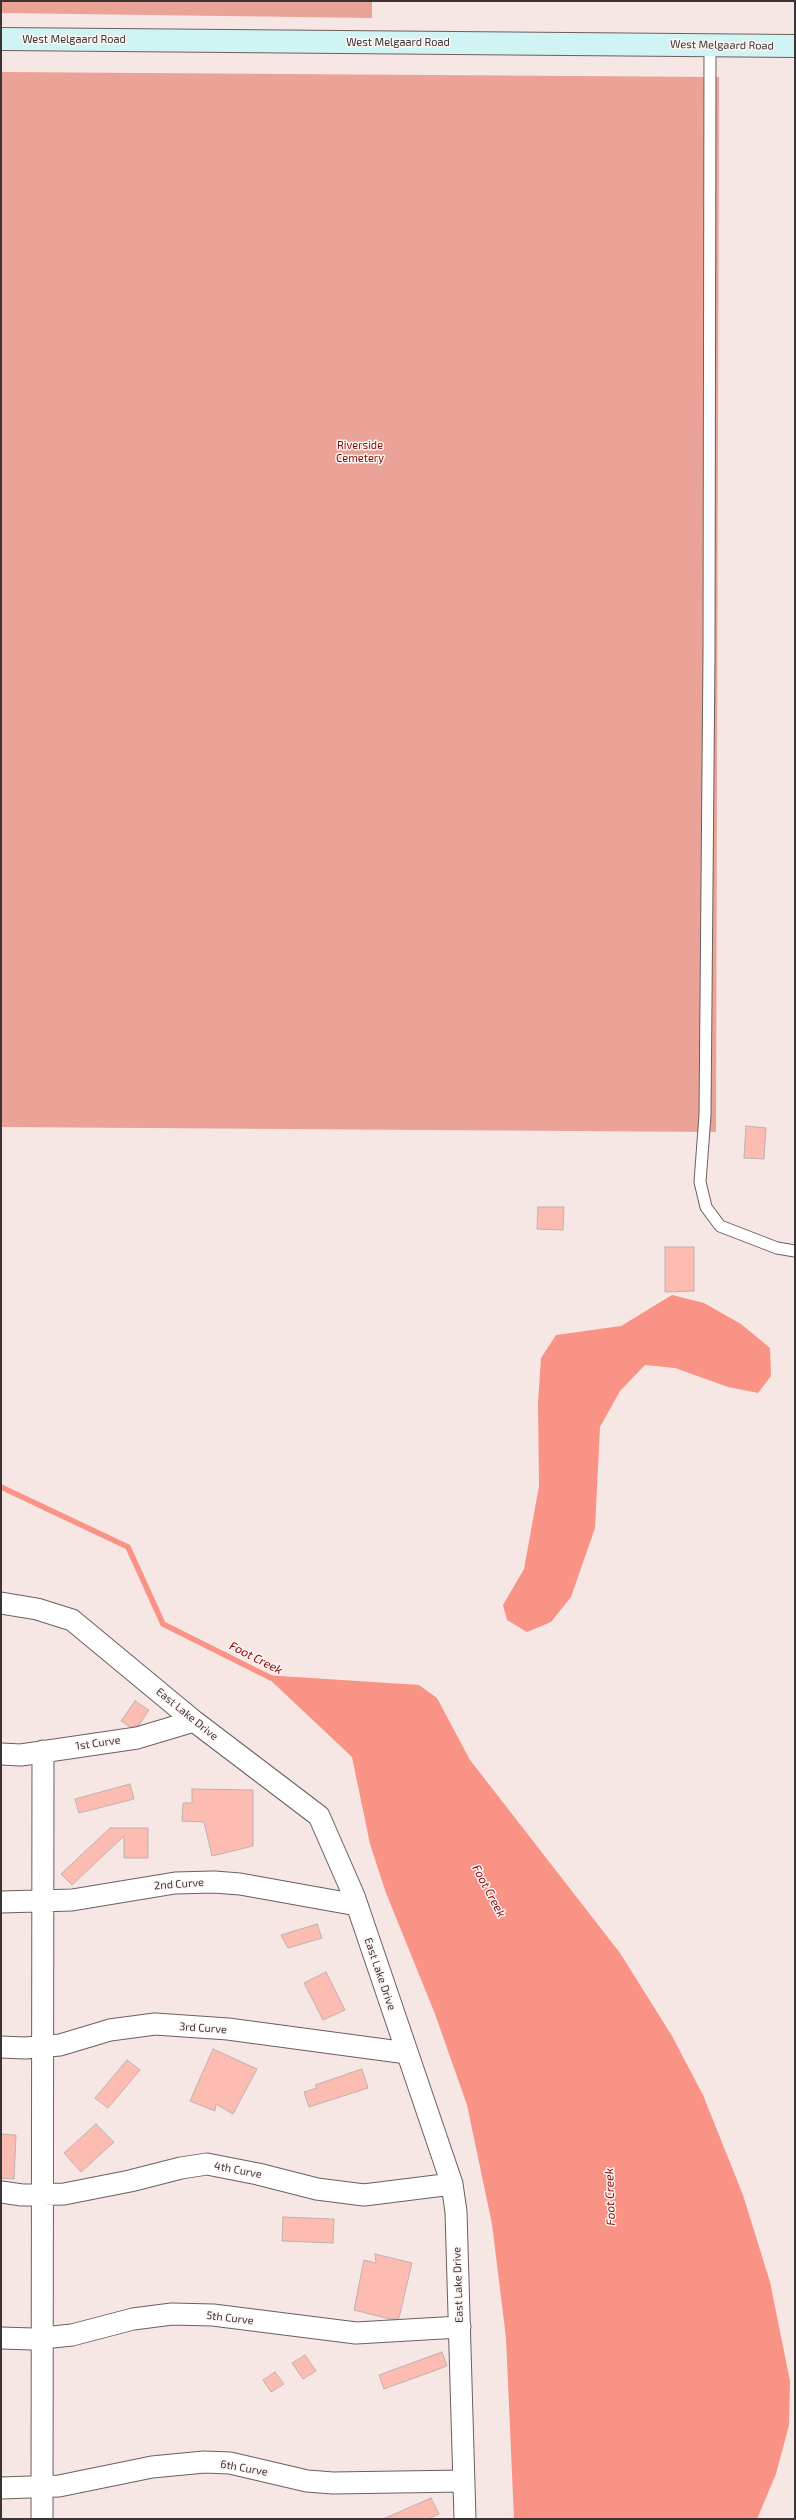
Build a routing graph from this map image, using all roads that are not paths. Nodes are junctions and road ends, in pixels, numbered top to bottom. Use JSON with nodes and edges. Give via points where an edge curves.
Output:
{"nodes":[{"id":1,"x":1,"y":39,"type":"edge"},
{"id":2,"x":710,"y":45,"type":"junction"},
{"id":3,"x":795,"y":46,"type":"edge"},
{"id":4,"x":795,"y":1251,"type":"edge"},
{"id":5,"x":1,"y":1603,"type":"edge"},
{"id":6,"x":194,"y":1721,"type":"junction"},
{"id":7,"x":43,"y":1751,"type":"junction"},
{"id":8,"x":1,"y":1754,"type":"edge"},
{"id":9,"x":1,"y":1902,"type":"edge"},
{"id":10,"x":43,"y":1902,"type":"junction"},
{"id":11,"x":357,"y":1905,"type":"junction"},
{"id":12,"x":1,"y":2047,"type":"edge"},
{"id":13,"x":43,"y":2047,"type":"junction"},
{"id":14,"x":407,"y":2053,"type":"junction"},
{"id":15,"x":452,"y":2184,"type":"junction"},
{"id":16,"x":1,"y":2192,"type":"edge"},
{"id":17,"x":43,"y":2194,"type":"junction"},
{"id":18,"x":460,"y":2327,"type":"junction"},
{"id":19,"x":1,"y":2338,"type":"edge"},
{"id":20,"x":43,"y":2338,"type":"junction"},
{"id":21,"x":464,"y":2481,"type":"junction"},
{"id":22,"x":42,"y":2487,"type":"junction"},
{"id":23,"x":1,"y":2488,"type":"edge"},
{"id":24,"x":42,"y":2519,"type":"edge"},
{"id":25,"x":465,"y":2519,"type":"edge"}],
"edges":[{"from":1,"to":2,"type":"main road","name":"West Melgaard Road"},
{"from":2,"to":3,"type":"main road","name":"West Melgaard Road"},
{"from":2,"to":4,"type":"lane","via":[[705,1115],[700,1182],[706,1206],[720,1226],[777,1248]]},
{"from":5,"to":6,"type":"street","name":"East Lake Drive","via":[[37,1609],[72,1620]]},
{"from":6,"to":7,"type":"street","name":"1st Curve","via":[[137,1738]]},
{"from":6,"to":11,"type":"street","name":"East Lake Drive","via":[[319,1816]]},
{"from":7,"to":8,"type":"street","name":"1st Curve","via":[[21,1755]]},
{"from":7,"to":10,"type":"street"},
{"from":9,"to":10,"type":"street","name":"2nd Curve"},
{"from":10,"to":11,"type":"street","name":"2nd Curve","via":[[72,1900],[175,1883],[214,1882]]},
{"from":10,"to":13,"type":"street"},
{"from":11,"to":14,"type":"street","name":"East Lake Drive"},
{"from":12,"to":13,"type":"street","name":"3rd Curve"},
{"from":13,"to":14,"type":"street","name":"3rd Curve","via":[[60,2045],[110,2030],[155,2024],[228,2029]]},
{"from":13,"to":17,"type":"street"},
{"from":14,"to":15,"type":"street","name":"East Lake Drive"},
{"from":15,"to":17,"type":"street","name":"4th Curve","via":[[364,2195],[317,2189],[207,2164],[69,2193]]},
{"from":15,"to":18,"type":"street","name":"East Lake Drive","via":[[456,2212]]},
{"from":16,"to":17,"type":"street","name":"4th Curve"},
{"from":17,"to":20,"type":"street"},
{"from":18,"to":20,"type":"street","name":"5th Curve","via":[[356,2333],[213,2315],[172,2314],[133,2319],[72,2335]]},
{"from":18,"to":21,"type":"street","name":"East Lake Drive"},
{"from":19,"to":20,"type":"street","name":"5th Curve"},
{"from":20,"to":22,"type":"street"},
{"from":21,"to":22,"type":"street","name":"6th Curve","via":[[333,2483],[307,2481],[230,2463],[204,2462],[152,2467],[59,2486]]},
{"from":21,"to":25,"type":"street","name":"East Lake Drive"},
{"from":22,"to":23,"type":"street","name":"6th Curve"},
{"from":22,"to":24,"type":"street"}]}
